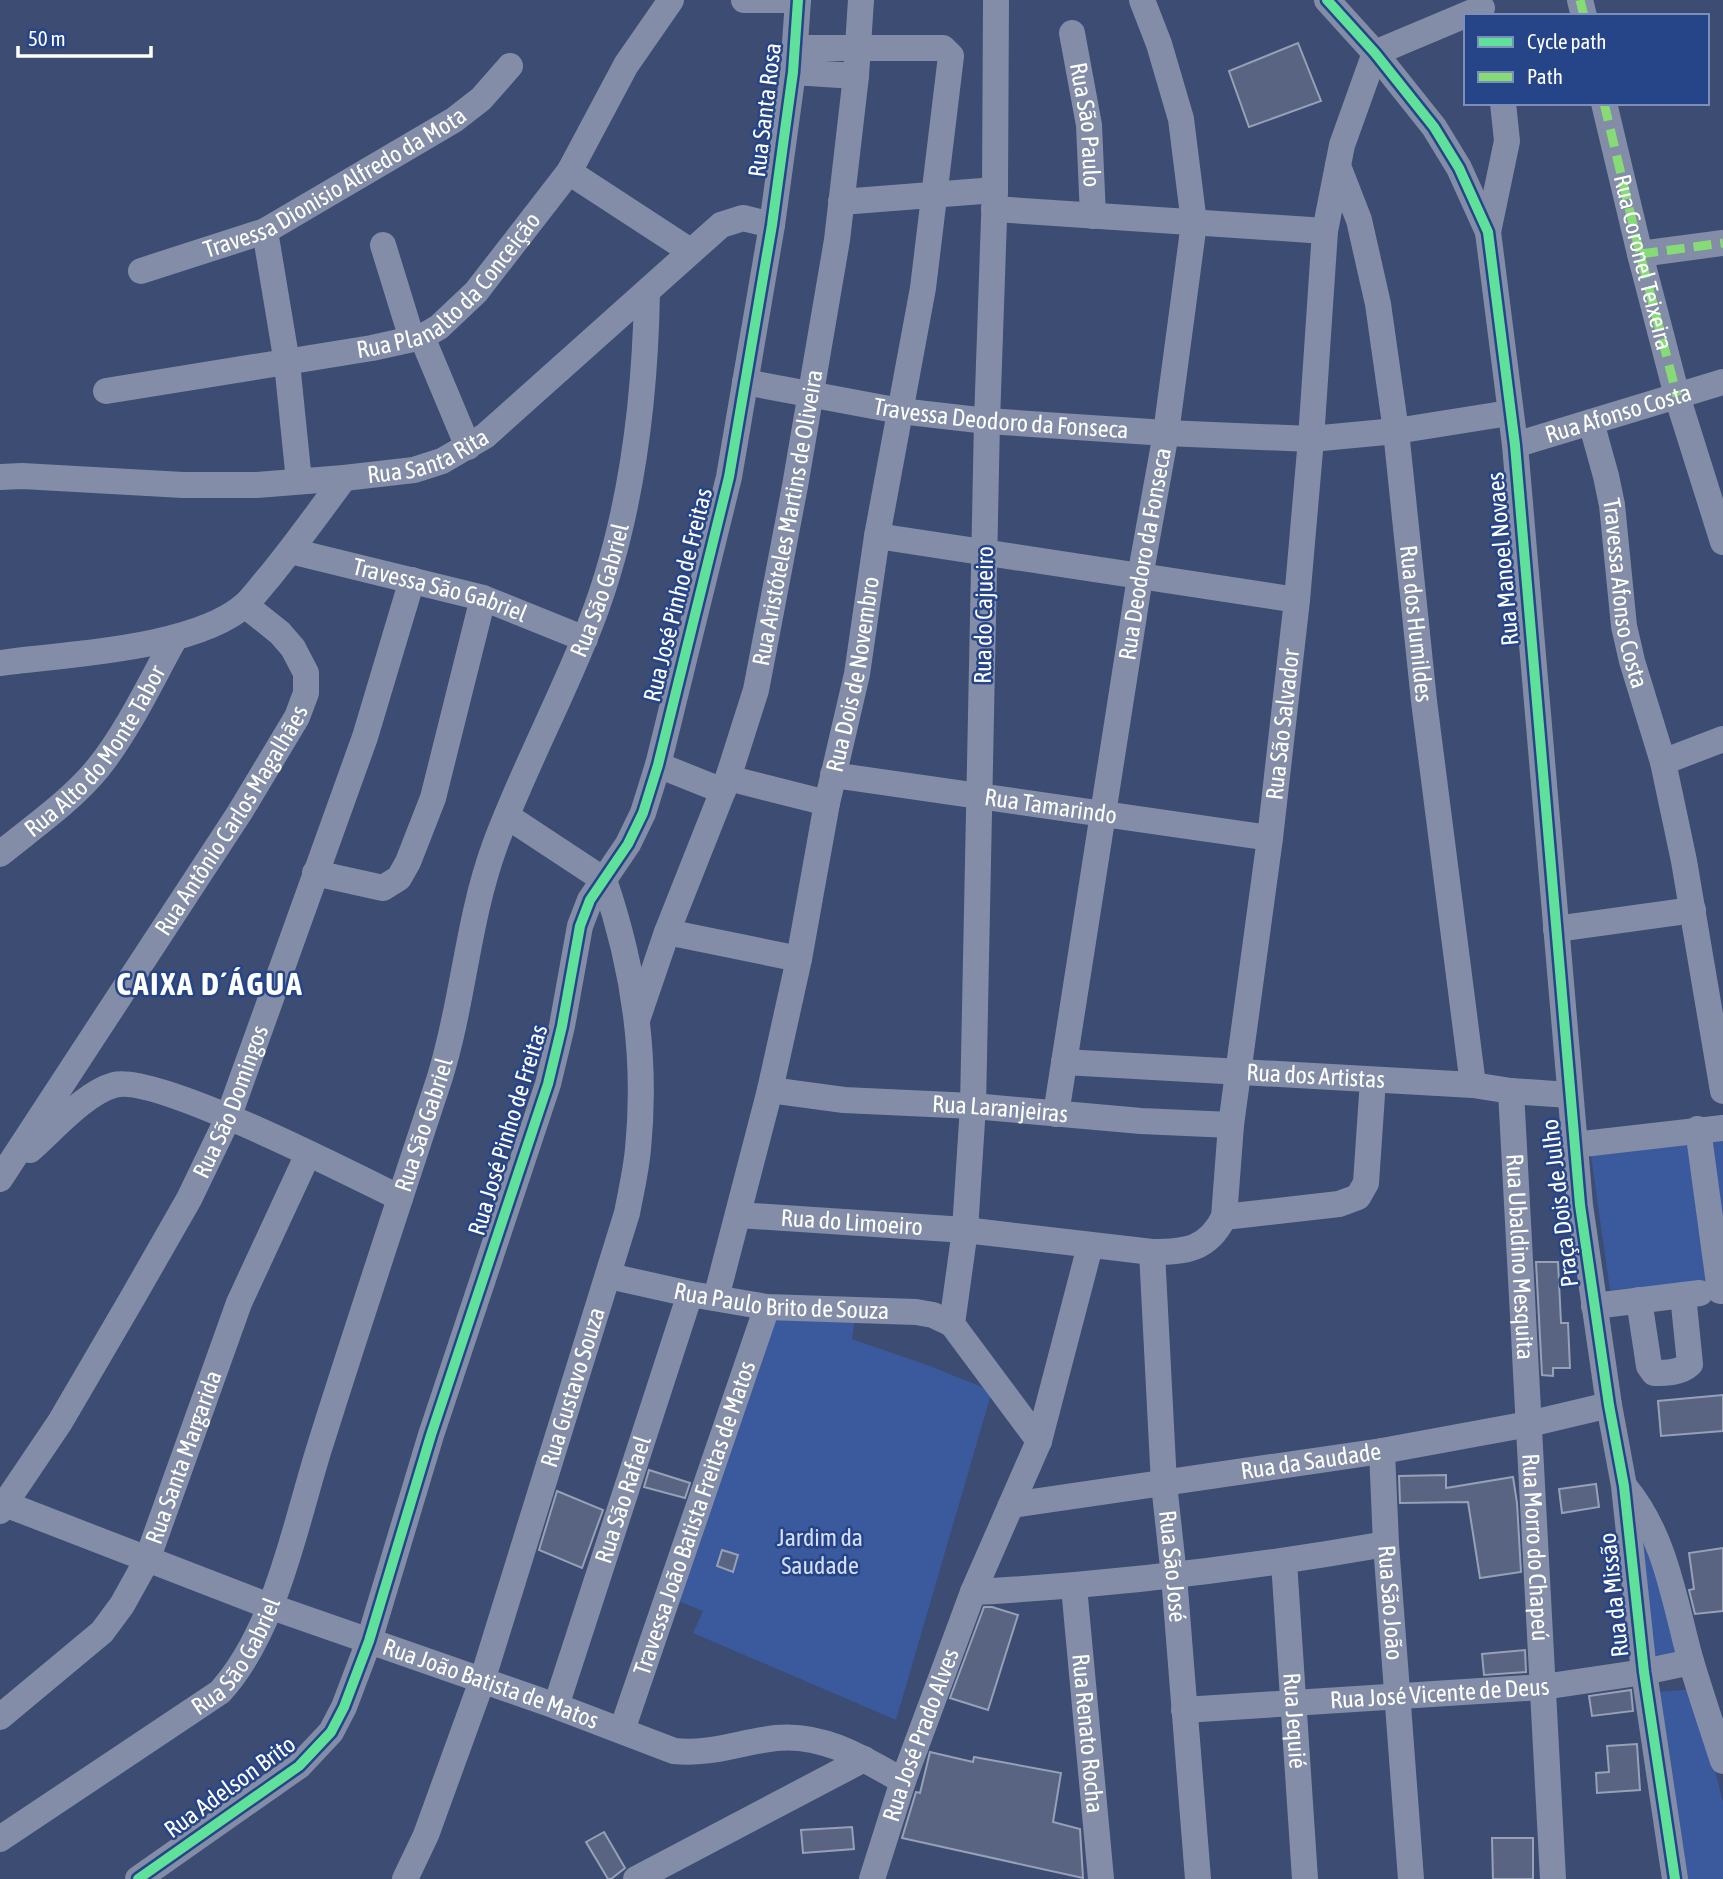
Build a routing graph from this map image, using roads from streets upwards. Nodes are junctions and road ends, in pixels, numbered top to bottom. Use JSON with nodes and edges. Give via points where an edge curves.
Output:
{"nodes":[{"id":1,"x":671,"y":0,"type":"edge"},
{"id":2,"x":744,"y":0,"type":"edge"},
{"id":3,"x":798,"y":0,"type":"edge"},
{"id":4,"x":861,"y":0,"type":"edge"},
{"id":5,"x":996,"y":0,"type":"edge"},
{"id":6,"x":1142,"y":0,"type":"edge"},
{"id":7,"x":1327,"y":0,"type":"edge"},
{"id":8,"x":1464,"y":16,"type":"edge"},
{"id":9,"x":1072,"y":33,"type":"dead end"},
{"id":10,"x":858,"y":50,"type":"junction"},
{"id":11,"x":1375,"y":53,"type":"junction"},
{"id":12,"x":794,"y":60,"type":"junction"},
{"id":13,"x":510,"y":66,"type":"dead end"},
{"id":14,"x":856,"y":76,"type":"junction"},
{"id":15,"x":1503,"y":105,"type":"edge"},
{"id":16,"x":1604,"y":105,"type":"edge"},
{"id":17,"x":1338,"y":166,"type":"junction"},
{"id":18,"x":569,"y":172,"type":"junction"},
{"id":19,"x":936,"y":194,"type":"junction"},
{"id":20,"x":994,"y":200,"type":"junction"},
{"id":21,"x":841,"y":202,"type":"junction"},
{"id":22,"x":1093,"y":216,"type":"junction"},
{"id":23,"x":1194,"y":223,"type":"junction"},
{"id":24,"x":772,"y":225,"type":"junction"},
{"id":25,"x":265,"y":230,"type":"junction"},
{"id":26,"x":1325,"y":231,"type":"junction"},
{"id":27,"x":1488,"y":232,"type":"junction"},
{"id":28,"x":1723,"y":243,"type":"edge"},
{"id":29,"x":383,"y":245,"type":"dead end"},
{"id":30,"x":690,"y":251,"type":"junction"},
{"id":31,"x":1640,"y":254,"type":"junction"},
{"id":32,"x":141,"y":271,"type":"dead end"},
{"id":33,"x":647,"y":292,"type":"junction"},
{"id":34,"x":417,"y":338,"type":"junction"},
{"id":35,"x":288,"y":363,"type":"junction"},
{"id":36,"x":745,"y":382,"type":"junction"},
{"id":37,"x":1723,"y":382,"type":"edge"},
{"id":38,"x":106,"y":391,"type":"dead end"},
{"id":39,"x":810,"y":396,"type":"junction"},
{"id":40,"x":1678,"y":396,"type":"junction"},
{"id":41,"x":900,"y":411,"type":"junction"},
{"id":42,"x":1509,"y":413,"type":"junction"},
{"id":43,"x":987,"y":421,"type":"junction"},
{"id":44,"x":1591,"y":422,"type":"junction"},
{"id":45,"x":1396,"y":431,"type":"junction"},
{"id":46,"x":1166,"y":433,"type":"junction"},
{"id":47,"x":1311,"y":439,"type":"junction"},
{"id":48,"x":1515,"y":444,"type":"junction"},
{"id":49,"x":468,"y":447,"type":"junction"},
{"id":50,"x":0,"y":477,"type":"edge"},
{"id":51,"x":344,"y":478,"type":"junction"},
{"id":52,"x":299,"y":481,"type":"junction"},
{"id":53,"x":877,"y":536,"type":"junction"},
{"id":54,"x":1723,"y":542,"type":"edge"},
{"id":55,"x":291,"y":551,"type":"junction"},
{"id":56,"x":986,"y":552,"type":"junction"},
{"id":57,"x":1140,"y":577,"type":"junction"},
{"id":58,"x":412,"y":580,"type":"junction"},
{"id":59,"x":483,"y":598,"type":"junction"},
{"id":60,"x":1297,"y":600,"type":"junction"},
{"id":61,"x":245,"y":605,"type":"junction"},
{"id":62,"x":176,"y":638,"type":"junction"},
{"id":63,"x":585,"y":639,"type":"junction"},
{"id":64,"x":0,"y":663,"type":"edge"},
{"id":65,"x":1723,"y":739,"type":"edge"},
{"id":66,"x":1663,"y":762,"type":"junction"},
{"id":67,"x":657,"y":765,"type":"junction"},
{"id":68,"x":833,"y":775,"type":"junction"},
{"id":69,"x":726,"y":785,"type":"junction"},
{"id":70,"x":979,"y":797,"type":"junction"},
{"id":71,"x":827,"y":803,"type":"junction"},
{"id":72,"x":1103,"y":813,"type":"junction"},
{"id":73,"x":507,"y":816,"type":"junction"},
{"id":74,"x":1270,"y":838,"type":"junction"},
{"id":75,"x":0,"y":854,"type":"edge"},
{"id":76,"x":315,"y":873,"type":"junction"},
{"id":77,"x":604,"y":880,"type":"junction"},
{"id":78,"x":1693,"y":910,"type":"junction"},
{"id":79,"x":1556,"y":929,"type":"junction"},
{"id":80,"x":667,"y":932,"type":"junction"},
{"id":81,"x":799,"y":959,"type":"junction"},
{"id":82,"x":638,"y":1017,"type":"junction"},
{"id":83,"x":1064,"y":1062,"type":"junction"},
{"id":84,"x":1237,"y":1073,"type":"junction"},
{"id":85,"x":1373,"y":1080,"type":"junction"},
{"id":86,"x":1473,"y":1085,"type":"junction"},
{"id":87,"x":770,"y":1090,"type":"junction"},
{"id":88,"x":1511,"y":1091,"type":"junction"},
{"id":89,"x":1723,"y":1091,"type":"edge"},
{"id":90,"x":1569,"y":1095,"type":"junction"},
{"id":91,"x":973,"y":1106,"type":"junction"},
{"id":92,"x":1056,"y":1114,"type":"junction"},
{"id":93,"x":228,"y":1118,"type":"junction"},
{"id":94,"x":1231,"y":1125,"type":"junction"},
{"id":95,"x":1710,"y":1128,"type":"edge"},
{"id":96,"x":1574,"y":1145,"type":"junction"},
{"id":97,"x":308,"y":1154,"type":"junction"},
{"id":98,"x":3,"y":1176,"type":"edge"},
{"id":99,"x":400,"y":1198,"type":"junction"},
{"id":100,"x":738,"y":1215,"type":"junction"},
{"id":101,"x":1224,"y":1217,"type":"junction"},
{"id":102,"x":965,"y":1230,"type":"junction"},
{"id":103,"x":1090,"y":1246,"type":"junction"},
{"id":104,"x":1152,"y":1252,"type":"junction"},
{"id":105,"x":609,"y":1276,"type":"junction"},
{"id":106,"x":1722,"y":1291,"type":"edge"},
{"id":107,"x":1683,"y":1295,"type":"junction"},
{"id":108,"x":703,"y":1296,"type":"junction"},
{"id":109,"x":1639,"y":1300,"type":"junction"},
{"id":110,"x":1594,"y":1306,"type":"junction"},
{"id":111,"x":767,"y":1307,"type":"junction"},
{"id":112,"x":952,"y":1324,"type":"junction"},
{"id":113,"x":1609,"y":1405,"type":"junction"},
{"id":114,"x":1529,"y":1424,"type":"junction"},
{"id":115,"x":1039,"y":1441,"type":"junction"},
{"id":116,"x":1382,"y":1451,"type":"junction"},
{"id":117,"x":1164,"y":1484,"type":"junction"},
{"id":118,"x":1624,"y":1486,"type":"junction"},
{"id":119,"x":1011,"y":1505,"type":"junction"},
{"id":120,"x":3,"y":1508,"type":"edge"},
{"id":121,"x":1386,"y":1544,"type":"junction"},
{"id":122,"x":147,"y":1560,"type":"junction"},
{"id":123,"x":1284,"y":1562,"type":"junction"},
{"id":124,"x":1174,"y":1576,"type":"junction"},
{"id":125,"x":1074,"y":1587,"type":"junction"},
{"id":126,"x":972,"y":1592,"type":"junction"},
{"id":127,"x":269,"y":1605,"type":"junction"},
{"id":128,"x":369,"y":1641,"type":"junction"},
{"id":129,"x":1691,"y":1662,"type":"junction"},
{"id":130,"x":1644,"y":1672,"type":"junction"},
{"id":131,"x":482,"y":1681,"type":"junction"},
{"id":132,"x":1543,"y":1687,"type":"junction"},
{"id":133,"x":1398,"y":1696,"type":"junction"},
{"id":134,"x":1293,"y":1704,"type":"junction"},
{"id":135,"x":556,"y":1706,"type":"junction"},
{"id":136,"x":1185,"y":1710,"type":"junction"},
{"id":137,"x":0,"y":1717,"type":"edge"},
{"id":138,"x":622,"y":1730,"type":"junction"},
{"id":139,"x":864,"y":1759,"type":"junction"},
{"id":140,"x":1723,"y":1761,"type":"edge"},
{"id":141,"x":903,"y":1781,"type":"junction"},
{"id":142,"x":0,"y":1839,"type":"edge"},
{"id":143,"x":409,"y":1871,"type":"edge"},
{"id":144,"x":138,"y":1879,"type":"edge"},
{"id":145,"x":386,"y":1879,"type":"edge"},
{"id":146,"x":636,"y":1879,"type":"edge"},
{"id":147,"x":872,"y":1879,"type":"edge"},
{"id":148,"x":1101,"y":1879,"type":"edge"},
{"id":149,"x":1198,"y":1879,"type":"edge"},
{"id":150,"x":1305,"y":1879,"type":"edge"},
{"id":151,"x":1410,"y":1879,"type":"edge"},
{"id":152,"x":1553,"y":1879,"type":"edge"},
{"id":153,"x":1675,"y":1879,"type":"edge"}],
"edges":[{"from":1,"to":18,"type":"street","name":"Rua Planalto da Conceição","via":[[626,65]]},
{"from":2,"to":3,"type":"street"},
{"from":3,"to":12,"type":"street","name":"Rua Santa Rosa"},
{"from":4,"to":10,"type":"street","name":"Rua Aristóteles Martins de Oliveira"},
{"from":5,"to":20,"type":"street","name":"Rua do Cajueiro"},
{"from":6,"to":23,"type":"street","name":"Rua Deodoro da Fonseca","via":[[1181,119]]},
{"from":7,"to":11,"type":"street","name":"Rua Manoel Novaes"},
{"from":8,"to":11,"type":"street"},
{"from":9,"to":22,"type":"street","name":"Rua São Paulo","via":[[1089,125]]},
{"from":10,"to":12,"type":"street"},
{"from":10,"to":14,"type":"street","name":"Rua Aristóteles Martins de Oliveira"},
{"from":10,"to":19,"type":"street","name":"Rua Dois de Novembro","via":[[943,48],[951,57]]},
{"from":11,"to":17,"type":"street","name":"Rua São Salvador"},
{"from":11,"to":27,"type":"street","name":"Rua Manoel Novaes","via":[[1446,145]]},
{"from":12,"to":14,"type":"street"},
{"from":12,"to":24,"type":"street","name":"Rua Santa Rosa"},
{"from":13,"to":25,"type":"street","name":"Travessa Dionisio Alfredo da Mota","via":[[481,99],[454,120]]},
{"from":14,"to":21,"type":"street","name":"Rua Aristóteles Martins de Oliveira"},
{"from":15,"to":27,"type":"street","via":[[1507,141]]},
{"from":16,"to":31,"type":"street","name":"Rua Coronel Teixeira"},
{"from":17,"to":26,"type":"street","name":"Rua São Salvador"},
{"from":17,"to":45,"type":"street","name":"Rua dos Humildes","via":[[1366,244]]},
{"from":18,"to":30,"type":"street"},
{"from":18,"to":34,"type":"street","name":"Rua Planalto da Conceição","via":[[476,292],[456,313]]},
{"from":19,"to":20,"type":"street"},
{"from":19,"to":21,"type":"street"},
{"from":19,"to":41,"type":"street","name":"Rua Dois de Novembro"},
{"from":20,"to":22,"type":"street"},
{"from":20,"to":43,"type":"street","name":"Rua do Cajueiro"},
{"from":21,"to":39,"type":"street","name":"Rua Aristóteles Martins de Oliveira"},
{"from":22,"to":23,"type":"street"},
{"from":23,"to":26,"type":"street"},
{"from":23,"to":46,"type":"street","name":"Rua Deodoro da Fonseca"},
{"from":24,"to":30,"type":"street","name":"Rua Santa Rita","via":[[734,219]]},
{"from":24,"to":36,"type":"street","name":"Rua José Pinho de Freitas"},
{"from":25,"to":32,"type":"street","name":"Travessa Dionisio Alfredo da Mota"},
{"from":25,"to":35,"type":"street"},
{"from":26,"to":47,"type":"street","name":"Rua São Salvador"},
{"from":27,"to":42,"type":"street","name":"Rua Manoel Novaes"},
{"from":28,"to":31,"type":"street"},
{"from":29,"to":34,"type":"street"},
{"from":30,"to":33,"type":"street","name":"Rua Santa Rita"},
{"from":31,"to":40,"type":"street","name":"Rua Coronel Teixeira"},
{"from":33,"to":49,"type":"street","name":"Rua Santa Rita"},
{"from":33,"to":63,"type":"street","name":"Rua São Gabriel","via":[[646,353],[626,502]]},
{"from":34,"to":35,"type":"street","name":"Rua Planalto da Conceição"},
{"from":34,"to":49,"type":"street"},
{"from":35,"to":38,"type":"street","name":"Rua Planalto da Conceição"},
{"from":35,"to":52,"type":"street"},
{"from":36,"to":39,"type":"street","name":"Travessa Deodoro da Fonseca"},
{"from":36,"to":67,"type":"street","name":"Rua José Pinho de Freitas","via":[[729,477]]},
{"from":37,"to":40,"type":"street","name":"Rua Afonso Costa"},
{"from":39,"to":41,"type":"street","name":"Travessa Deodoro da Fonseca"},
{"from":39,"to":69,"type":"street","name":"Rua Aristóteles Martins de Oliveira","via":[[756,690]]},
{"from":40,"to":44,"type":"street","name":"Rua Afonso Costa"},
{"from":40,"to":54,"type":"street","name":"Rua Coronel Teixeira"},
{"from":41,"to":43,"type":"street","name":"Travessa Deodoro da Fonseca"},
{"from":41,"to":53,"type":"street","name":"Rua Dois de Novembro"},
{"from":42,"to":45,"type":"street","name":"Travessa Deodoro da Fonseca"},
{"from":42,"to":48,"type":"street","name":"Rua Manoel Novaes"},
{"from":43,"to":46,"type":"street","name":"Travessa Deodoro da Fonseca"},
{"from":43,"to":56,"type":"street","name":"Rua do Cajueiro"},
{"from":44,"to":48,"type":"street","name":"Rua Afonso Costa"},
{"from":44,"to":66,"type":"street","name":"Travessa Afonso Costa","via":[[1612,505],[1624,626]]},
{"from":45,"to":47,"type":"street","name":"Travessa Deodoro da Fonseca"},
{"from":45,"to":86,"type":"street","name":"Rua dos Humildes","via":[[1424,701]]},
{"from":46,"to":47,"type":"street","name":"Travessa Deodoro da Fonseca"},
{"from":46,"to":57,"type":"street","name":"Rua Deodoro da Fonseca"},
{"from":47,"to":60,"type":"street","name":"Rua São Salvador"},
{"from":48,"to":79,"type":"street","name":"Rua Manoel Novaes"},
{"from":49,"to":51,"type":"street","name":"Rua Santa Rita","via":[[414,470]]},
{"from":50,"to":52,"type":"street","name":"Rua Santa Rita","via":[[183,485]]},
{"from":51,"to":52,"type":"street","name":"Rua Santa Rita"},
{"from":51,"to":55,"type":"street"},
{"from":53,"to":56,"type":"street"},
{"from":53,"to":68,"type":"street","name":"Rua Dois de Novembro","via":[[857,674]]},
{"from":55,"to":58,"type":"street","name":"Travessa São Gabriel"},
{"from":55,"to":61,"type":"street"},
{"from":56,"to":57,"type":"street"},
{"from":56,"to":70,"type":"street","name":"Rua do Cajueiro"},
{"from":57,"to":60,"type":"street"},
{"from":57,"to":72,"type":"street","name":"Rua Deodoro da Fonseca"},
{"from":58,"to":59,"type":"street","name":"Travessa São Gabriel"},
{"from":58,"to":76,"type":"street","name":"Rua São Domingos","via":[[365,737]]},
{"from":59,"to":63,"type":"street","name":"Travessa São Gabriel"},
{"from":59,"to":76,"type":"street","via":[[433,799],[399,878],[383,888]]},
{"from":60,"to":74,"type":"street","name":"Rua São Salvador"},
{"from":61,"to":62,"type":"street"},
{"from":61,"to":98,"type":"street","name":"Rua Antônio Carlos Magalhães","via":[[287,640],[306,673],[306,693],[297,717]]},
{"from":62,"to":64,"type":"street"},
{"from":62,"to":75,"type":"street","name":"Rua Alto do Monte Tabor","via":[[98,768]]},
{"from":63,"to":73,"type":"street","name":"Rua São Gabriel"},
{"from":65,"to":66,"type":"street"},
{"from":66,"to":78,"type":"street","name":"Travessa Afonso Costa"},
{"from":67,"to":69,"type":"street"},
{"from":67,"to":77,"type":"street","name":"Rua José Pinho de Freitas","via":[[643,813]]},
{"from":68,"to":70,"type":"street","name":"Rua Tamarindo"},
{"from":68,"to":71,"type":"street","name":"Rua Dois de Novembro"},
{"from":69,"to":71,"type":"street"},
{"from":69,"to":80,"type":"street","name":"Rua Aristóteles Martins de Oliveira"},
{"from":70,"to":72,"type":"street","name":"Rua Tamarindo"},
{"from":70,"to":91,"type":"street","name":"Rua do Cajueiro"},
{"from":71,"to":81,"type":"street","name":"Rua Dois de Novembro"},
{"from":72,"to":74,"type":"street","name":"Rua Tamarindo"},
{"from":72,"to":83,"type":"street","name":"Rua Deodoro da Fonseca"},
{"from":73,"to":77,"type":"street"},
{"from":73,"to":99,"type":"street","name":"Rua São Gabriel","via":[[470,931],[453,1036]]},
{"from":74,"to":84,"type":"street","name":"Rua São Salvador"},
{"from":76,"to":93,"type":"street","name":"Rua São Domingos"},
{"from":77,"to":82,"type":"street","name":"Rua Gustavo Souza","via":[[626,954]]},
{"from":77,"to":128,"type":"street","name":"Rua José Pinho de Freitas","via":[[580,926],[548,1084],[431,1435]]},
{"from":78,"to":79,"type":"street"},
{"from":78,"to":89,"type":"street","name":"Travessa Afonso Costa"},
{"from":79,"to":90,"type":"street","name":"Rua Manoel Novaes"},
{"from":80,"to":81,"type":"street"},
{"from":80,"to":82,"type":"street","name":"Rua Aristóteles Martins de Oliveira"},
{"from":81,"to":87,"type":"street","name":"Rua Dois de Novembro"},
{"from":82,"to":105,"type":"street","name":"Rua Gustavo Souza","via":[[638,1150],[628,1213]]},
{"from":83,"to":84,"type":"street","name":"Rua dos Artistas"},
{"from":83,"to":92,"type":"street","name":"Rua Deodoro da Fonseca"},
{"from":84,"to":85,"type":"street","name":"Rua dos Artistas"},
{"from":84,"to":94,"type":"street","name":"Rua São Salvador"},
{"from":85,"to":86,"type":"street","name":"Rua dos Artistas"},
{"from":85,"to":101,"type":"street","via":[[1366,1183],[1358,1197],[1339,1204]]},
{"from":86,"to":88,"type":"street","name":"Rua dos Artistas"},
{"from":87,"to":91,"type":"street","name":"Rua Laranjeiras","via":[[844,1100]]},
{"from":87,"to":100,"type":"street","name":"Rua Dois de Novembro"},
{"from":88,"to":90,"type":"street","name":"Rua dos Artistas"},
{"from":88,"to":114,"type":"street","name":"Rua Ubaldino Mesquita"},
{"from":90,"to":96,"type":"street","name":"Praça Dois de Julho"},
{"from":91,"to":92,"type":"street","name":"Rua Laranjeiras"},
{"from":91,"to":102,"type":"street","name":"Rua do Cajueiro"},
{"from":92,"to":94,"type":"street","name":"Rua Laranjeiras"},
{"from":93,"to":97,"type":"street"},
{"from":93,"to":98,"type":"street","via":[[157,1089],[117,1084],[89,1098]]},
{"from":93,"to":120,"type":"street","name":"Rua São Domingos","via":[[134,1297]]},
{"from":94,"to":101,"type":"street","name":"Rua São Salvador"},
{"from":95,"to":96,"type":"street","name":"Praça Dois de Julho"},
{"from":95,"to":106,"type":"street","name":"Praça Dois de Julho"},
{"from":96,"to":110,"type":"street","name":"Praça Dois de Julho"},
{"from":97,"to":99,"type":"street"},
{"from":97,"to":122,"type":"street","name":"Rua Santa Margarida","via":[[239,1303]]},
{"from":99,"to":127,"type":"street","name":"Rua São Gabriel"},
{"from":100,"to":102,"type":"street","name":"Rua do Limoeiro"},
{"from":100,"to":108,"type":"street","name":"Rua Dois de Novembro"},
{"from":101,"to":104,"type":"street","via":[[1218,1230],[1199,1245],[1183,1252]]},
{"from":102,"to":103,"type":"street"},
{"from":102,"to":112,"type":"street","name":"Rua do Cajueiro"},
{"from":103,"to":104,"type":"street"},
{"from":103,"to":115,"type":"street"},
{"from":104,"to":117,"type":"street","name":"Rua São José"},
{"from":105,"to":108,"type":"street","name":"Rua Paulo Brito de Souza"},
{"from":105,"to":131,"type":"street","name":"Rua Gustavo Souza"},
{"from":106,"to":107,"type":"street","name":"Praça Dois de Julho"},
{"from":107,"to":109,"type":"street","name":"Praça Dois de Julho"},
{"from":107,"to":109,"type":"street","via":[[1690,1364],[1664,1373],[1654,1373],[1649,1366]]},
{"from":108,"to":111,"type":"street","name":"Rua Paulo Brito de Souza"},
{"from":108,"to":135,"type":"street","name":"Rua São Rafael"},
{"from":109,"to":110,"type":"street","name":"Praça Dois de Julho"},
{"from":110,"to":113,"type":"street","name":"Rua da Missão"},
{"from":111,"to":112,"type":"street","name":"Rua Paulo Brito de Souza","via":[[916,1312]]},
{"from":111,"to":138,"type":"street","name":"Travessa João Batista Freitas de Matos"},
{"from":112,"to":115,"type":"street"},
{"from":113,"to":114,"type":"street","name":"Rua da Saudade"},
{"from":113,"to":118,"type":"street","name":"Rua da Missão"},
{"from":114,"to":116,"type":"street","name":"Rua da Saudade"},
{"from":114,"to":132,"type":"street","name":"Rua Morro do Chapeú"},
{"from":115,"to":119,"type":"street"},
{"from":116,"to":117,"type":"street","name":"Rua da Saudade"},
{"from":116,"to":121,"type":"street","name":"Rua São João"},
{"from":117,"to":119,"type":"street","name":"Rua da Saudade"},
{"from":117,"to":124,"type":"street","name":"Rua São José"},
{"from":118,"to":129,"type":"street","name":"Rua da Missão","via":[[1657,1538]]},
{"from":118,"to":130,"type":"street","name":"Rua da Missão"},
{"from":119,"to":126,"type":"street"},
{"from":120,"to":122,"type":"street","name":"Rua João Batista de Matos"},
{"from":121,"to":123,"type":"street"},
{"from":121,"to":133,"type":"street","name":"Rua São João"},
{"from":122,"to":127,"type":"street","name":"Rua João Batista de Matos"},
{"from":122,"to":137,"type":"street","name":"Rua Santa Margarida","via":[[102,1632]]},
{"from":123,"to":124,"type":"street"},
{"from":123,"to":134,"type":"street","name":"Rua Jequié"},
{"from":124,"to":125,"type":"street"},
{"from":124,"to":136,"type":"street","name":"Rua São José"},
{"from":125,"to":126,"type":"street"},
{"from":125,"to":148,"type":"street","name":"Rua Renato Rocha"},
{"from":126,"to":141,"type":"street","name":"Rua José Prado Alves"},
{"from":127,"to":128,"type":"street","name":"Rua João Batista de Matos"},
{"from":127,"to":142,"type":"street","name":"Rua São Gabriel","via":[[250,1653],[220,1692]]},
{"from":128,"to":131,"type":"street","name":"Rua João Batista de Matos"},
{"from":128,"to":144,"type":"street","name":"Rua Adelson Brito","via":[[344,1707],[321,1744],[299,1766]]},
{"from":129,"to":130,"type":"street","name":"Rua José Vicente de Deus"},
{"from":129,"to":140,"type":"street","name":"Rua da Missão"},
{"from":130,"to":132,"type":"street","name":"Rua José Vicente de Deus"},
{"from":130,"to":153,"type":"street","name":"Rua da Missão"},
{"from":131,"to":135,"type":"street","name":"Rua João Batista de Matos"},
{"from":131,"to":143,"type":"street","name":"Rua Gustavo Souza"},
{"from":132,"to":133,"type":"street","name":"Rua José Vicente de Deus"},
{"from":132,"to":152,"type":"street","name":"Rua Morro do Chapeú"},
{"from":133,"to":134,"type":"street","name":"Rua José Vicente de Deus"},
{"from":133,"to":151,"type":"street","name":"Rua São João"},
{"from":134,"to":136,"type":"street","name":"Rua José Vicente de Deus"},
{"from":134,"to":150,"type":"street","name":"Rua Jequié"},
{"from":135,"to":138,"type":"street","name":"Rua João Batista de Matos"},
{"from":136,"to":149,"type":"street","name":"Rua São José"},
{"from":138,"to":139,"type":"street","name":"Rua João Batista de Matos","via":[[674,1751],[694,1753],[778,1738],[835,1746]]},
{"from":139,"to":141,"type":"street","name":"Rua João Batista de Matos"},
{"from":139,"to":146,"type":"street"},
{"from":141,"to":147,"type":"street","name":"Rua José Prado Alves"},
{"from":143,"to":145,"type":"street"}]}
